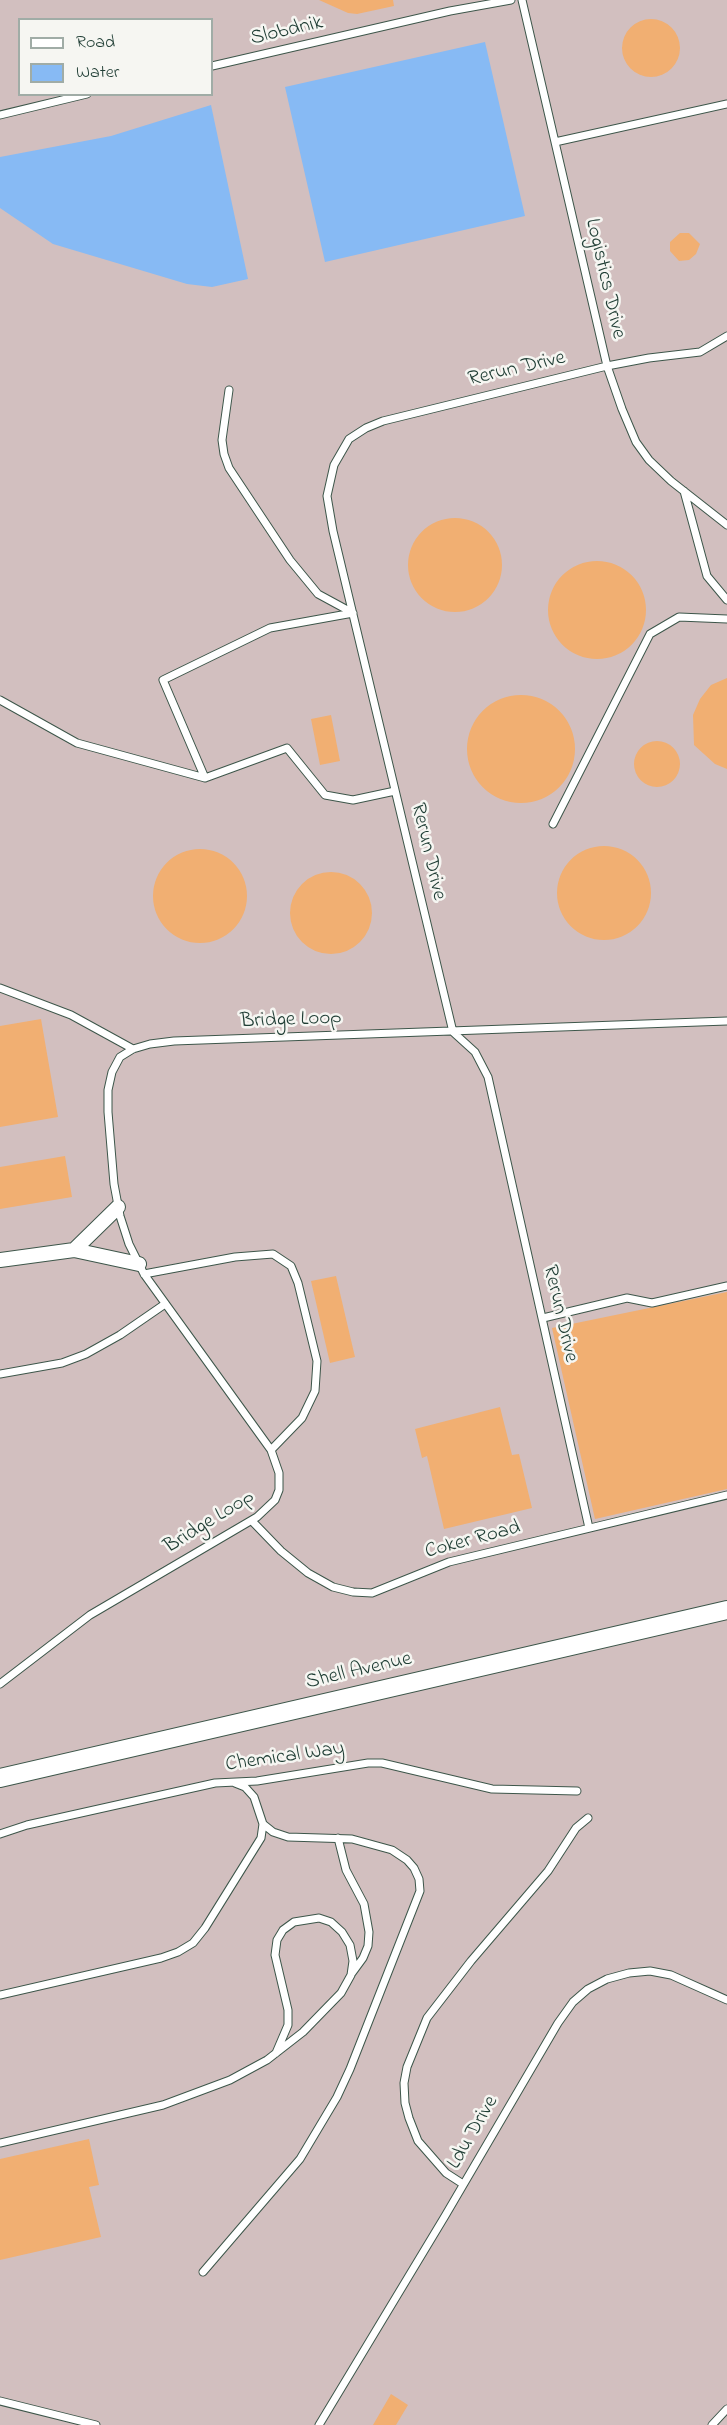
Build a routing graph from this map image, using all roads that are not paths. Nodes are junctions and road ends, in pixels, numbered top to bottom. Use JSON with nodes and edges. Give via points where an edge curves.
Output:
{"nodes":[{"id":1,"x":511,"y":0,"type":"edge"},
{"id":2,"x":522,"y":0,"type":"edge"},
{"id":3,"x":213,"y":66,"type":"edge"},
{"id":4,"x":79,"y":96,"type":"edge"},
{"id":5,"x":727,"y":104,"type":"edge"},
{"id":6,"x":0,"y":115,"type":"edge"},
{"id":7,"x":555,"y":142,"type":"junction"},
{"id":8,"x":727,"y":336,"type":"edge"},
{"id":9,"x":607,"y":366,"type":"junction"},
{"id":10,"x":229,"y":390,"type":"dead end"},
{"id":11,"x":684,"y":491,"type":"junction"},
{"id":12,"x":727,"y":525,"type":"edge"},
{"id":13,"x":727,"y":600,"type":"edge"},
{"id":14,"x":353,"y":613,"type":"junction"},
{"id":15,"x":727,"y":619,"type":"edge"},
{"id":16,"x":0,"y":700,"type":"edge"},
{"id":17,"x":205,"y":778,"type":"junction"},
{"id":18,"x":396,"y":790,"type":"junction"},
{"id":19,"x":553,"y":824,"type":"dead end"},
{"id":20,"x":0,"y":988,"type":"edge"},
{"id":21,"x":727,"y":1021,"type":"edge"},
{"id":22,"x":453,"y":1032,"type":"junction"},
{"id":23,"x":133,"y":1048,"type":"junction"},
{"id":24,"x":118,"y":1207,"type":"junction"},
{"id":25,"x":74,"y":1250,"type":"junction"},
{"id":26,"x":0,"y":1260,"type":"edge"},
{"id":27,"x":141,"y":1269,"type":"junction"},
{"id":28,"x":727,"y":1286,"type":"edge"},
{"id":29,"x":165,"y":1304,"type":"junction"},
{"id":30,"x":543,"y":1318,"type":"junction"},
{"id":31,"x":0,"y":1374,"type":"edge"},
{"id":32,"x":271,"y":1450,"type":"junction"},
{"id":33,"x":727,"y":1495,"type":"edge"},
{"id":34,"x":252,"y":1521,"type":"junction"},
{"id":35,"x":589,"y":1528,"type":"junction"},
{"id":36,"x":727,"y":1610,"type":"edge"},
{"id":37,"x":0,"y":1684,"type":"edge"},
{"id":38,"x":0,"y":1778,"type":"edge"},
{"id":39,"x":232,"y":1782,"type":"junction"},
{"id":40,"x":577,"y":1791,"type":"dead end"},
{"id":41,"x":588,"y":1818,"type":"dead end"},
{"id":42,"x":263,"y":1824,"type":"junction"},
{"id":43,"x":0,"y":1834,"type":"edge"},
{"id":44,"x":338,"y":1838,"type":"junction"},
{"id":45,"x":351,"y":1975,"type":"junction"},
{"id":46,"x":0,"y":1995,"type":"edge"},
{"id":47,"x":727,"y":2001,"type":"edge"},
{"id":48,"x":276,"y":2053,"type":"junction"},
{"id":49,"x":0,"y":2143,"type":"edge"},
{"id":50,"x":464,"y":2184,"type":"junction"},
{"id":51,"x":203,"y":2272,"type":"dead end"},
{"id":52,"x":0,"y":2401,"type":"edge"},
{"id":53,"x":727,"y":2409,"type":"edge"},
{"id":54,"x":96,"y":2425,"type":"edge"},
{"id":55,"x":319,"y":2425,"type":"edge"},
{"id":56,"x":712,"y":2425,"type":"edge"}],
"edges":[{"from":1,"to":3,"type":"lane","name":"Slobdnik"},
{"from":2,"to":7,"type":"lane","name":"Logistics Drive"},
{"from":4,"to":6,"type":"lane"},
{"from":5,"to":7,"type":"lane"},
{"from":7,"to":9,"type":"lane","name":"Logistics Drive"},
{"from":8,"to":9,"type":"lane","name":"Rerun Drive","via":[[700,352]]},
{"from":9,"to":11,"type":"lane","name":"Logistics Drive","via":[[636,442],[649,460]]},
{"from":9,"to":14,"type":"lane","name":"Rerun Drive","via":[[406,414],[366,428],[349,440],[334,465],[327,496]]},
{"from":10,"to":14,"type":"lane","via":[[222,440],[230,468],[290,560],[318,594]]},
{"from":11,"to":12,"type":"lane","name":"Logistics Drive"},
{"from":11,"to":13,"type":"lane","via":[[707,576]]},
{"from":14,"to":17,"type":"lane","via":[[270,628],[163,680]]},
{"from":14,"to":18,"type":"lane","name":"Rerun Drive"},
{"from":15,"to":19,"type":"lane","via":[[679,617],[650,634]]},
{"from":16,"to":17,"type":"lane","via":[[77,743]]},
{"from":17,"to":18,"type":"lane","via":[[287,748],[325,795],[353,800]]},
{"from":18,"to":22,"type":"lane","name":"Rerun Drive"},
{"from":20,"to":23,"type":"lane","via":[[71,1015]]},
{"from":21,"to":22,"type":"lane","name":"Bridge Loop"},
{"from":22,"to":23,"type":"lane","name":"Bridge Loop","via":[[174,1041]]},
{"from":22,"to":30,"type":"lane","name":"Rerun Drive","via":[[475,1052],[488,1077]]},
{"from":23,"to":24,"type":"lane","name":"Bridge Loop","via":[[120,1058],[108,1090]]},
{"from":24,"to":25,"type":"street"},
{"from":24,"to":27,"type":"lane","name":"Bridge Loop"},
{"from":25,"to":26,"type":"street"},
{"from":25,"to":27,"type":"street"},
{"from":27,"to":29,"type":"lane","name":"Bridge Loop"},
{"from":27,"to":32,"type":"lane","via":[[273,1254],[291,1266],[316,1361],[315,1391],[302,1418]]},
{"from":28,"to":30,"type":"lane","via":[[652,1303],[627,1298]]},
{"from":29,"to":31,"type":"lane","via":[[86,1354],[62,1363]]},
{"from":29,"to":32,"type":"lane","name":"Bridge Loop"},
{"from":30,"to":35,"type":"lane","name":"Rerun Drive"},
{"from":32,"to":34,"type":"lane","name":"Bridge Loop","via":[[279,1473],[279,1490],[275,1500]]},
{"from":33,"to":35,"type":"lane","name":"Coker Road"},
{"from":34,"to":35,"type":"lane","name":"Coker Road","via":[[308,1573],[333,1587],[372,1593],[449,1562]]},
{"from":34,"to":37,"type":"lane","name":"Bridge Loop","via":[[90,1615]]},
{"from":36,"to":38,"type":"street","name":"Shell Avenue"},
{"from":39,"to":40,"type":"lane","name":"Chemical Way","via":[[382,1763],[492,1789]]},
{"from":39,"to":42,"type":"lane","via":[[245,1787],[254,1797]]},
{"from":39,"to":43,"type":"lane","name":"Chemical Way","via":[[38,1822]]},
{"from":41,"to":50,"type":"lane","via":[[576,1828],[548,1870],[427,2018],[407,2067],[405,2103],[418,2141],[446,2173]]},
{"from":42,"to":44,"type":"lane","via":[[288,1837]]},
{"from":42,"to":46,"type":"lane","via":[[255,1850],[192,1943],[161,1958]]},
{"from":44,"to":45,"type":"lane","via":[[345,1870],[364,1904],[369,1932],[363,1958]]},
{"from":44,"to":51,"type":"lane","via":[[392,1850],[414,1868],[420,1892],[337,2097],[300,2159]]},
{"from":45,"to":48,"type":"lane","via":[[341,1993]]},
{"from":45,"to":48,"type":"lane","via":[[350,1945],[331,1922],[306,1918],[283,1929],[274,1955],[288,2025]]},
{"from":47,"to":50,"type":"lane","name":"Ldu Drive","via":[[671,1975],[650,1971],[618,1976],[588,1989],[558,2023]]},
{"from":48,"to":49,"type":"lane","via":[[230,2080],[164,2105]]},
{"from":50,"to":55,"type":"lane","name":"Ldu Drive"},
{"from":52,"to":54,"type":"lane"},
{"from":53,"to":56,"type":"lane"}]}
